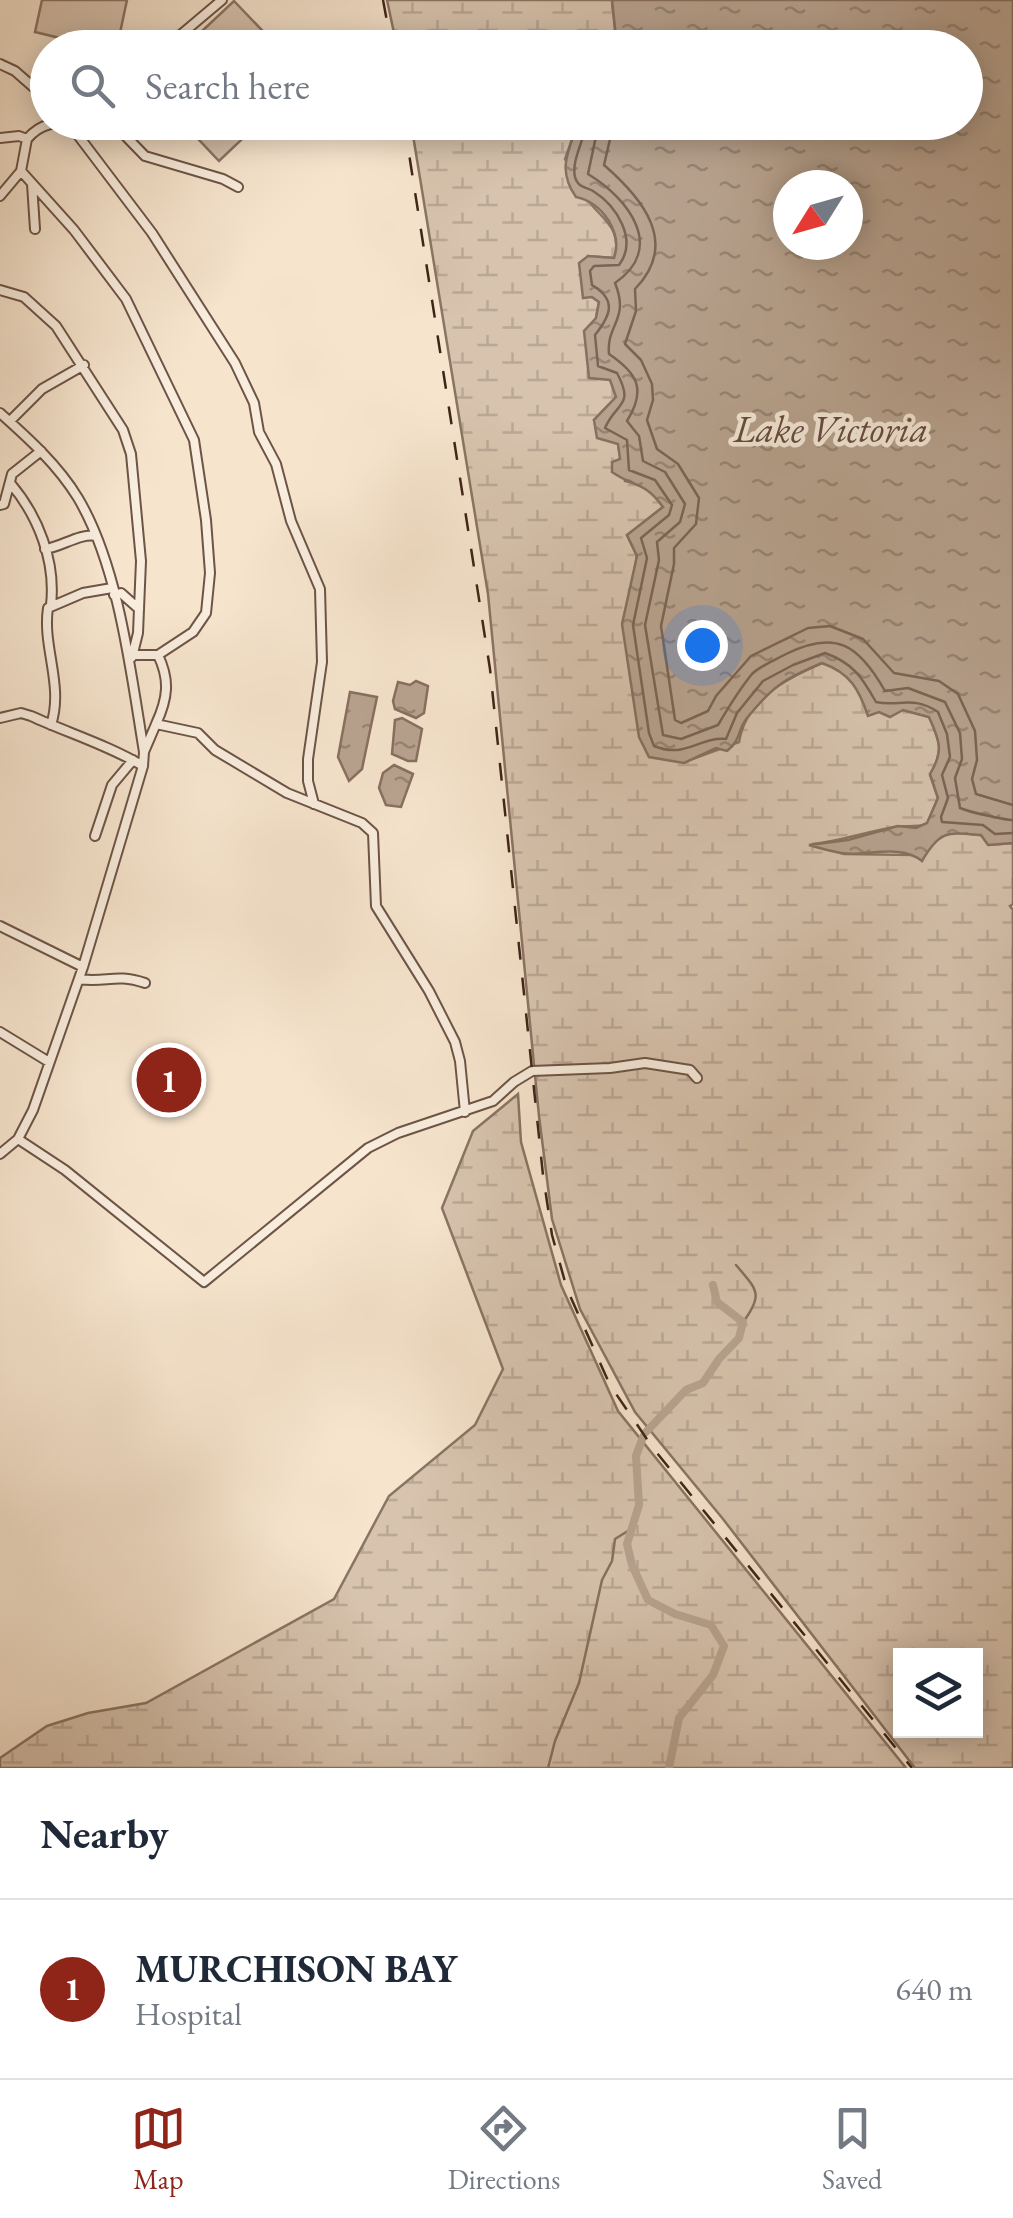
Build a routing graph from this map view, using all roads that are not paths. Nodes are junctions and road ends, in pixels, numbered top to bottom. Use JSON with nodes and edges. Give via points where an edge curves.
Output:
{"nodes":[{"id":1,"x":222,"y":0,"type":"edge"},
{"id":2,"x":186,"y":30,"type":"edge"},
{"id":3,"x":0,"y":64,"type":"edge"},
{"id":4,"x":30,"y":84,"type":"edge"},
{"id":5,"x":0,"y":138,"type":"edge"},
{"id":6,"x":28,"y":139,"type":"joint"},
{"id":7,"x":82,"y":140,"type":"edge"},
{"id":8,"x":129,"y":140,"type":"edge"},
{"id":9,"x":21,"y":171,"type":"junction"},
{"id":10,"x":32,"y":183,"type":"junction"},
{"id":11,"x":238,"y":187,"type":"dead end"},
{"id":12,"x":0,"y":196,"type":"edge"},
{"id":13,"x":35,"y":229,"type":"dead end"},
{"id":14,"x":0,"y":290,"type":"edge"},
{"id":15,"x":84,"y":365,"type":"junction"},
{"id":16,"x":0,"y":412,"type":"edge"},
{"id":17,"x":10,"y":422,"type":"junction"},
{"id":18,"x":41,"y":452,"type":"junction"},
{"id":19,"x":10,"y":484,"type":"junction"},
{"id":20,"x":0,"y":505,"type":"edge"},
{"id":21,"x":96,"y":536,"type":"junction"},
{"id":22,"x":44,"y":549,"type":"junction"},
{"id":23,"x":52,"y":588,"type":"junction"},
{"id":24,"x":113,"y":592,"type":"junction"},
{"id":25,"x":62,"y":602,"type":"junction"},
{"id":26,"x":51,"y":605,"type":"junction"},
{"id":27,"x":139,"y":609,"type":"junction"},
{"id":28,"x":158,"y":654,"type":"junction"},
{"id":29,"x":131,"y":657,"type":"junction"},
{"id":30,"x":0,"y":718,"type":"edge"},
{"id":31,"x":156,"y":724,"type":"junction"},
{"id":32,"x":51,"y":725,"type":"junction"},
{"id":33,"x":144,"y":752,"type":"junction"},
{"id":34,"x":132,"y":760,"type":"junction"},
{"id":35,"x":143,"y":766,"type":"junction"},
{"id":36,"x":314,"y":804,"type":"junction"},
{"id":37,"x":96,"y":836,"type":"dead end"},
{"id":38,"x":0,"y":926,"type":"edge"},
{"id":39,"x":83,"y":968,"type":"junction"},
{"id":40,"x":79,"y":979,"type":"junction"},
{"id":41,"x":146,"y":983,"type":"dead end"},
{"id":42,"x":0,"y":1032,"type":"edge"},
{"id":43,"x":50,"y":1062,"type":"junction"},
{"id":44,"x":697,"y":1078,"type":"dead end"},
{"id":45,"x":465,"y":1112,"type":"junction"},
{"id":46,"x":18,"y":1140,"type":"junction"},
{"id":47,"x":0,"y":1154,"type":"edge"}],
"edges":[{"from":1,"to":2,"type":"street"},
{"from":3,"to":4,"type":"street"},
{"from":5,"to":6,"type":"street"},
{"from":6,"to":9,"type":"street"},
{"from":7,"to":36,"type":"street","via":[[152,233],[247,384],[259,432],[276,464],[320,590],[322,662],[308,760]]},
{"from":8,"to":11,"type":"street","via":[[145,156]]},
{"from":9,"to":10,"type":"street"},
{"from":9,"to":12,"type":"street"},
{"from":10,"to":13,"type":"street"},
{"from":10,"to":28,"type":"street","via":[[126,300],[194,440],[206,520],[208,604],[193,632]]},
{"from":14,"to":15,"type":"street","via":[[40,308]]},
{"from":15,"to":17,"type":"street","via":[[42,389]]},
{"from":15,"to":27,"type":"street","via":[[131,454]]},
{"from":16,"to":17,"type":"street"},
{"from":17,"to":18,"type":"street"},
{"from":18,"to":19,"type":"street","via":[[16,470]]},
{"from":18,"to":21,"type":"street"},
{"from":19,"to":20,"type":"street"},
{"from":19,"to":22,"type":"street","via":[[36,520]]},
{"from":21,"to":22,"type":"street"},
{"from":21,"to":24,"type":"street"},
{"from":22,"to":23,"type":"street"},
{"from":23,"to":25,"type":"street"},
{"from":23,"to":26,"type":"street"},
{"from":24,"to":25,"type":"street"},
{"from":24,"to":27,"type":"street"},
{"from":24,"to":29,"type":"street"},
{"from":25,"to":26,"type":"street"},
{"from":26,"to":32,"type":"street"},
{"from":27,"to":29,"type":"street"},
{"from":28,"to":29,"type":"street"},
{"from":28,"to":31,"type":"street","via":[[167,692]]},
{"from":29,"to":33,"type":"street"},
{"from":30,"to":32,"type":"street","via":[[21,713]]},
{"from":31,"to":33,"type":"street"},
{"from":31,"to":36,"type":"street","via":[[198,733],[230,760]]},
{"from":32,"to":34,"type":"street"},
{"from":33,"to":35,"type":"street"},
{"from":34,"to":35,"type":"street"},
{"from":34,"to":37,"type":"street","via":[[112,785]]},
{"from":35,"to":39,"type":"street"},
{"from":36,"to":45,"type":"street","via":[[372,832],[376,906],[455,1042]]},
{"from":38,"to":39,"type":"street"},
{"from":39,"to":40,"type":"street"},
{"from":40,"to":41,"type":"street","via":[[117,976]]},
{"from":40,"to":43,"type":"street"},
{"from":42,"to":43,"type":"street"},
{"from":43,"to":46,"type":"street"},
{"from":44,"to":45,"type":"street","via":[[690,1070],[645,1063],[532,1071],[493,1101]]},
{"from":45,"to":46,"type":"street","via":[[368,1148],[204,1282]]},
{"from":46,"to":47,"type":"street"}]}
